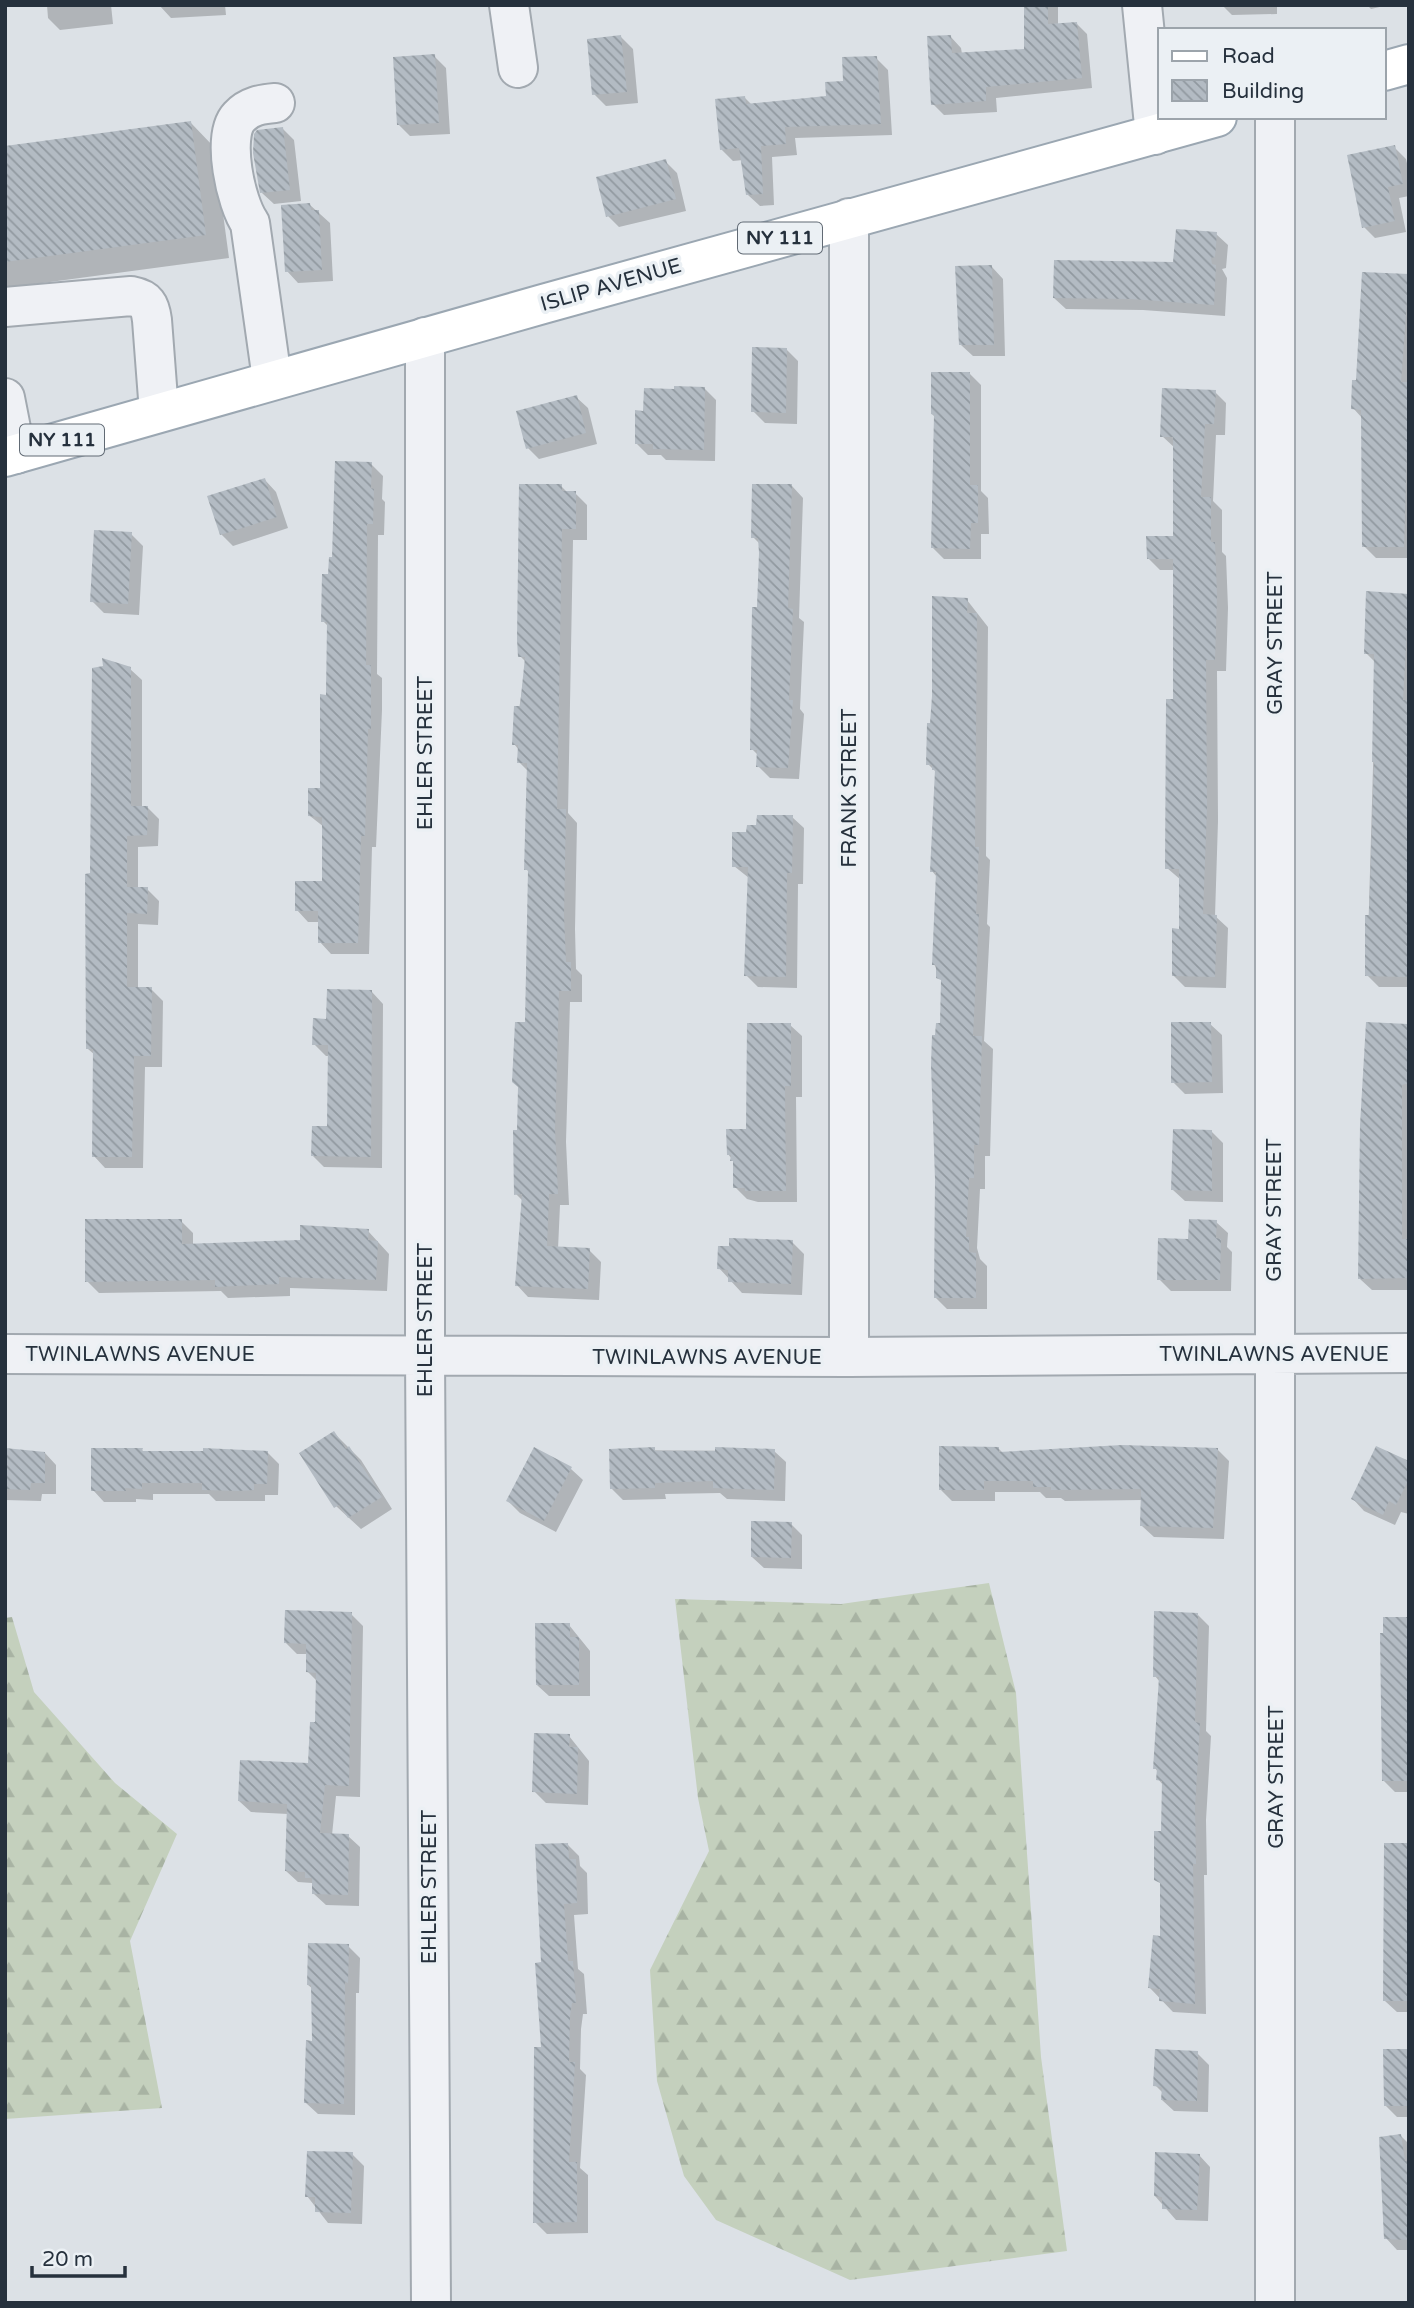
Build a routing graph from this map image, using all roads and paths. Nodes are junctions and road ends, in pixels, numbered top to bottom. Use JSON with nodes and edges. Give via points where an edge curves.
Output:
{"nodes":[{"id":1,"x":509,"y":5,"type":"edge"},
{"id":2,"x":1142,"y":5,"type":"edge"},
{"id":3,"x":1409,"y":64,"type":"edge"},
{"id":4,"x":518,"y":68,"type":"dead end"},
{"id":5,"x":1386,"y":70,"type":"edge"},
{"id":6,"x":275,"y":103,"type":"dead end"},
{"id":7,"x":1210,"y":119,"type":"edge"},
{"id":8,"x":1275,"y":119,"type":"edge"},
{"id":9,"x":1155,"y":135,"type":"junction"},
{"id":10,"x":849,"y":218,"type":"junction"},
{"id":11,"x":5,"y":307,"type":"edge"},
{"id":12,"x":425,"y":337,"type":"junction"},
{"id":13,"x":272,"y":380,"type":"junction"},
{"id":14,"x":6,"y":400,"type":"edge"},
{"id":15,"x":159,"y":412,"type":"junction"},
{"id":16,"x":10,"y":455,"type":"edge"},
{"id":17,"x":1409,"y":1353,"type":"edge"},
{"id":18,"x":5,"y":1354,"type":"edge"},
{"id":19,"x":1273,"y":1354,"type":"junction"},
{"id":20,"x":425,"y":1355,"type":"junction"},
{"id":21,"x":849,"y":1357,"type":"junction"},
{"id":22,"x":431,"y":2303,"type":"edge"},
{"id":23,"x":1275,"y":2303,"type":"edge"}],
"edges":[{"from":1,"to":4,"type":"street"},
{"from":2,"to":9,"type":"street"},
{"from":3,"to":5,"type":"main road"},
{"from":6,"to":13,"type":"street","via":[[256,105],[238,117],[232,130],[238,202],[250,223]]},
{"from":7,"to":9,"type":"main road","name":"ISLIP AVENUE","number":"NY 111"},
{"from":8,"to":19,"type":"street","name":"GRAY STREET"},
{"from":9,"to":10,"type":"main road","name":"ISLIP AVENUE","number":"NY 111"},
{"from":10,"to":12,"type":"main road","name":"ISLIP AVENUE","number":"NY 111"},
{"from":10,"to":21,"type":"street","name":"FRANK STREET"},
{"from":11,"to":15,"type":"street","via":[[143,298],[150,306]]},
{"from":12,"to":13,"type":"main road","name":"ISLIP AVENUE","number":"NY 111"},
{"from":12,"to":20,"type":"street","name":"EHLER STREET"},
{"from":13,"to":15,"type":"main road","name":"ISLIP AVENUE","number":"NY 111"},
{"from":14,"to":16,"type":"street"},
{"from":15,"to":16,"type":"main road","name":"ISLIP AVENUE","number":"NY 111"},
{"from":17,"to":19,"type":"street","name":"TWINLAWNS AVENUE"},
{"from":18,"to":20,"type":"street","name":"TWINLAWNS AVENUE"},
{"from":19,"to":21,"type":"street","name":"TWINLAWNS AVENUE"},
{"from":19,"to":23,"type":"street","name":"GRAY STREET"},
{"from":20,"to":21,"type":"street","name":"TWINLAWNS AVENUE"},
{"from":20,"to":22,"type":"street","name":"EHLER STREET"}]}
